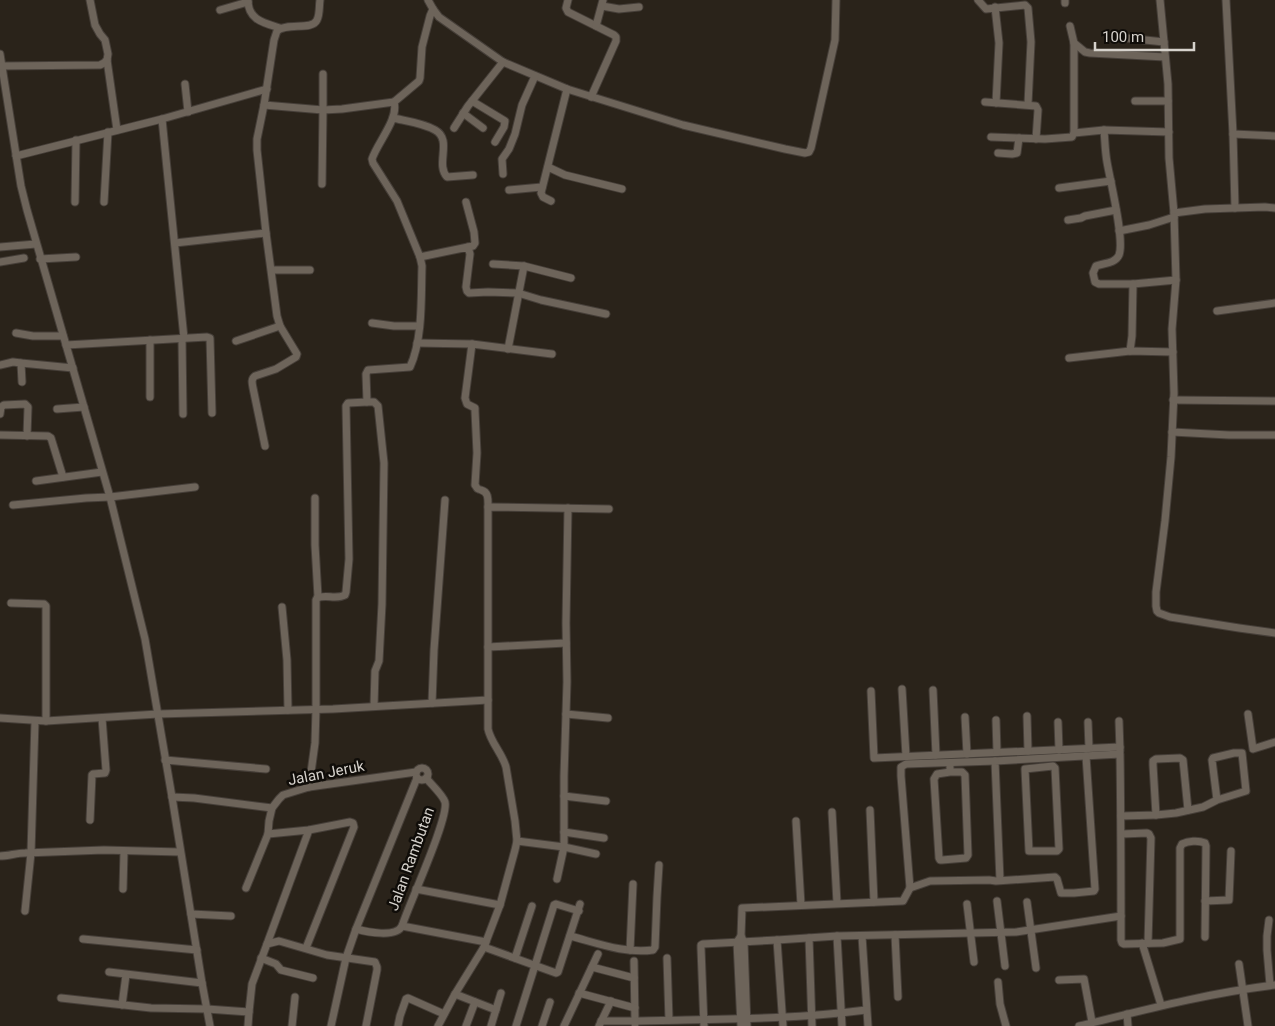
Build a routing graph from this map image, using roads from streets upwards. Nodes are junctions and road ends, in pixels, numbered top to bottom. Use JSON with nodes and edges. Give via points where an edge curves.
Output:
{"nodes":[{"id":1,"x":90,"y":0,"type":"edge"},
{"id":2,"x":320,"y":0,"type":"edge"},
{"id":3,"x":428,"y":0,"type":"edge"},
{"id":4,"x":568,"y":0,"type":"edge"},
{"id":5,"x":836,"y":0,"type":"edge"},
{"id":6,"x":978,"y":0,"type":"edge"},
{"id":7,"x":1160,"y":0,"type":"edge"},
{"id":8,"x":1226,"y":0,"type":"edge"},
{"id":9,"x":248,"y":1,"type":"edge"},
{"id":10,"x":602,"y":3,"type":"edge"},
{"id":11,"x":638,"y":7,"type":"dead end"},
{"id":12,"x":995,"y":7,"type":"junction"},
{"id":13,"x":433,"y":9,"type":"junction"},
{"id":14,"x":220,"y":10,"type":"dead end"},
{"id":15,"x":596,"y":26,"type":"junction"},
{"id":16,"x":1070,"y":26,"type":"dead end"},
{"id":17,"x":280,"y":28,"type":"junction"},
{"id":18,"x":1126,"y":38,"type":"dead end"},
{"id":19,"x":1164,"y":42,"type":"junction"},
{"id":20,"x":1074,"y":43,"type":"junction"},
{"id":21,"x":0,"y":54,"type":"edge"},
{"id":22,"x":1165,"y":57,"type":"junction"},
{"id":23,"x":107,"y":60,"type":"junction"},
{"id":24,"x":502,"y":62,"type":"junction"},
{"id":25,"x":2,"y":66,"type":"junction"},
{"id":26,"x":323,"y":74,"type":"dead end"},
{"id":27,"x":534,"y":76,"type":"junction"},
{"id":28,"x":186,"y":84,"type":"dead end"},
{"id":29,"x":267,"y":89,"type":"junction"},
{"id":30,"x":567,"y":89,"type":"junction"},
{"id":31,"x":591,"y":97,"type":"junction"},
{"id":32,"x":472,"y":101,"type":"junction"},
{"id":33,"x":1135,"y":101,"type":"dead end"},
{"id":34,"x":1168,"y":101,"type":"junction"},
{"id":35,"x":394,"y":102,"type":"junction"},
{"id":36,"x":985,"y":102,"type":"dead end"},
{"id":37,"x":996,"y":102,"type":"junction"},
{"id":38,"x":1028,"y":104,"type":"junction"},
{"id":39,"x":264,"y":105,"type":"junction"},
{"id":40,"x":323,"y":110,"type":"junction"},
{"id":41,"x":188,"y":112,"type":"junction"},
{"id":42,"x":464,"y":113,"type":"junction"},
{"id":43,"x":393,"y":118,"type":"junction"},
{"id":44,"x":162,"y":119,"type":"junction"},
{"id":45,"x":454,"y":128,"type":"dead end"},
{"id":46,"x":483,"y":128,"type":"dead end"},
{"id":47,"x":117,"y":130,"type":"junction"},
{"id":48,"x":1104,"y":130,"type":"junction"},
{"id":49,"x":108,"y":132,"type":"junction"},
{"id":50,"x":1169,"y":132,"type":"junction"},
{"id":51,"x":1074,"y":134,"type":"junction"},
{"id":52,"x":1233,"y":134,"type":"junction"},
{"id":53,"x":1275,"y":136,"type":"edge"},
{"id":54,"x":991,"y":137,"type":"dead end"},
{"id":55,"x":1019,"y":138,"type":"junction"},
{"id":56,"x":1036,"y":139,"type":"junction"},
{"id":57,"x":76,"y":140,"type":"junction"},
{"id":58,"x":495,"y":142,"type":"dead end"},
{"id":59,"x":998,"y":153,"type":"dead end"},
{"id":60,"x":16,"y":156,"type":"junction"},
{"id":61,"x":548,"y":167,"type":"junction"},
{"id":62,"x":503,"y":174,"type":"dead end"},
{"id":63,"x":473,"y":175,"type":"dead end"},
{"id":64,"x":1110,"y":181,"type":"junction"},
{"id":65,"x":322,"y":184,"type":"dead end"},
{"id":66,"x":542,"y":187,"type":"junction"},
{"id":67,"x":1059,"y":188,"type":"dead end"},
{"id":68,"x":622,"y":189,"type":"dead end"},
{"id":69,"x":509,"y":190,"type":"dead end"},
{"id":70,"x":551,"y":201,"type":"dead end"},
{"id":71,"x":75,"y":202,"type":"dead end"},
{"id":72,"x":104,"y":202,"type":"dead end"},
{"id":73,"x":466,"y":202,"type":"dead end"},
{"id":74,"x":1235,"y":208,"type":"junction"},
{"id":75,"x":1275,"y":208,"type":"edge"},
{"id":76,"x":1116,"y":210,"type":"junction"},
{"id":77,"x":1174,"y":215,"type":"junction"},
{"id":78,"x":1068,"y":220,"type":"dead end"},
{"id":79,"x":1119,"y":231,"type":"junction"},
{"id":80,"x":266,"y":234,"type":"junction"},
{"id":81,"x":175,"y":243,"type":"junction"},
{"id":82,"x":36,"y":244,"type":"junction"},
{"id":83,"x":0,"y":247,"type":"edge"},
{"id":84,"x":468,"y":247,"type":"junction"},
{"id":85,"x":76,"y":257,"type":"dead end"},
{"id":86,"x":420,"y":257,"type":"junction"},
{"id":87,"x":24,"y":258,"type":"dead end"},
{"id":88,"x":40,"y":258,"type":"junction"},
{"id":89,"x":0,"y":262,"type":"edge"},
{"id":90,"x":493,"y":264,"type":"dead end"},
{"id":91,"x":524,"y":266,"type":"junction"},
{"id":92,"x":272,"y":270,"type":"junction"},
{"id":93,"x":310,"y":270,"type":"dead end"},
{"id":94,"x":571,"y":278,"type":"dead end"},
{"id":95,"x":1176,"y":280,"type":"junction"},
{"id":96,"x":1133,"y":284,"type":"junction"},
{"id":97,"x":518,"y":293,"type":"junction"},
{"id":98,"x":1275,"y":302,"type":"edge"},
{"id":99,"x":1217,"y":310,"type":"dead end"},
{"id":100,"x":606,"y":314,"type":"dead end"},
{"id":101,"x":372,"y":323,"type":"dead end"},
{"id":102,"x":280,"y":326,"type":"junction"},
{"id":103,"x":419,"y":326,"type":"junction"},
{"id":104,"x":16,"y":333,"type":"dead end"},
{"id":105,"x":63,"y":336,"type":"junction"},
{"id":106,"x":183,"y":338,"type":"junction"},
{"id":107,"x":150,"y":340,"type":"junction"},
{"id":108,"x":236,"y":341,"type":"dead end"},
{"id":109,"x":417,"y":343,"type":"junction"},
{"id":110,"x":472,"y":344,"type":"junction"},
{"id":111,"x":66,"y":345,"type":"junction"},
{"id":112,"x":508,"y":349,"type":"junction"},
{"id":113,"x":1130,"y":351,"type":"junction"},
{"id":114,"x":1173,"y":352,"type":"junction"},
{"id":115,"x":552,"y":354,"type":"dead end"},
{"id":116,"x":1069,"y":358,"type":"dead end"},
{"id":117,"x":21,"y":363,"type":"junction"},
{"id":118,"x":0,"y":365,"type":"edge"},
{"id":119,"x":73,"y":368,"type":"junction"},
{"id":120,"x":22,"y":382,"type":"dead end"},
{"id":121,"x":150,"y":397,"type":"dead end"},
{"id":122,"x":1173,"y":400,"type":"junction"},
{"id":123,"x":1275,"y":400,"type":"edge"},
{"id":124,"x":367,"y":402,"type":"junction"},
{"id":125,"x":84,"y":407,"type":"junction"},
{"id":126,"x":57,"y":408,"type":"dead end"},
{"id":127,"x":212,"y":413,"type":"dead end"},
{"id":128,"x":0,"y":414,"type":"edge"},
{"id":129,"x":183,"y":414,"type":"dead end"},
{"id":130,"x":1172,"y":432,"type":"junction"},
{"id":131,"x":1275,"y":435,"type":"edge"},
{"id":132,"x":0,"y":436,"type":"edge"},
{"id":133,"x":28,"y":436,"type":"junction"},
{"id":134,"x":265,"y":446,"type":"dead end"},
{"id":135,"x":102,"y":472,"type":"junction"},
{"id":136,"x":63,"y":478,"type":"junction"},
{"id":137,"x":36,"y":481,"type":"dead end"},
{"id":138,"x":195,"y":487,"type":"dead end"},
{"id":139,"x":110,"y":497,"type":"junction"},
{"id":140,"x":315,"y":498,"type":"dead end"},
{"id":141,"x":445,"y":500,"type":"dead end"},
{"id":142,"x":13,"y":505,"type":"dead end"},
{"id":143,"x":488,"y":508,"type":"junction"},
{"id":144,"x":568,"y":508,"type":"junction"},
{"id":145,"x":609,"y":509,"type":"dead end"},
{"id":146,"x":318,"y":597,"type":"junction"},
{"id":147,"x":11,"y":603,"type":"dead end"},
{"id":148,"x":282,"y":607,"type":"dead end"},
{"id":149,"x":1275,"y":633,"type":"edge"},
{"id":150,"x":566,"y":643,"type":"junction"},
{"id":151,"x":488,"y":647,"type":"junction"},
{"id":152,"x":902,"y":689,"type":"dead end"},
{"id":153,"x":933,"y":690,"type":"dead end"},
{"id":154,"x":871,"y":691,"type":"dead end"},
{"id":155,"x":488,"y":700,"type":"junction"},
{"id":156,"x":432,"y":703,"type":"junction"},
{"id":157,"x":374,"y":706,"type":"junction"},
{"id":158,"x":316,"y":709,"type":"junction"},
{"id":159,"x":288,"y":710,"type":"junction"},
{"id":160,"x":158,"y":714,"type":"junction"},
{"id":161,"x":566,"y":714,"type":"junction"},
{"id":162,"x":1248,"y":714,"type":"dead end"},
{"id":163,"x":1027,"y":716,"type":"dead end"},
{"id":164,"x":965,"y":717,"type":"dead end"},
{"id":165,"x":0,"y":718,"type":"edge"},
{"id":166,"x":102,"y":718,"type":"junction"},
{"id":167,"x":608,"y":718,"type":"dead end"},
{"id":168,"x":996,"y":720,"type":"dead end"},
{"id":169,"x":1119,"y":720,"type":"dead end"},
{"id":170,"x":35,"y":721,"type":"junction"},
{"id":171,"x":46,"y":721,"type":"junction"},
{"id":172,"x":1058,"y":722,"type":"dead end"},
{"id":173,"x":1088,"y":722,"type":"dead end"},
{"id":174,"x":1275,"y":742,"type":"edge"},
{"id":175,"x":1058,"y":750,"type":"junction"},
{"id":176,"x":1028,"y":751,"type":"junction"},
{"id":177,"x":1120,"y":751,"type":"junction"},
{"id":178,"x":997,"y":752,"type":"junction"},
{"id":179,"x":1088,"y":752,"type":"junction"},
{"id":180,"x":967,"y":754,"type":"junction"},
{"id":181,"x":936,"y":755,"type":"junction"},
{"id":182,"x":906,"y":756,"type":"junction"},
{"id":183,"x":1040,"y":759,"type":"junction"},
{"id":184,"x":165,"y":760,"type":"junction"},
{"id":185,"x":995,"y":761,"type":"junction"},
{"id":186,"x":950,"y":763,"type":"junction"},
{"id":187,"x":1040,"y":767,"type":"junction"},
{"id":188,"x":266,"y":769,"type":"dead end"},
{"id":189,"x":950,"y":772,"type":"junction"},
{"id":190,"x":417,"y":775,"type":"junction"},
{"id":191,"x":309,"y":787,"type":"junction"},
{"id":192,"x":564,"y":796,"type":"junction"},
{"id":193,"x":172,"y":797,"type":"junction"},
{"id":194,"x":1217,"y":800,"type":"junction"},
{"id":195,"x":606,"y":801,"type":"dead end"},
{"id":196,"x":272,"y":808,"type":"junction"},
{"id":197,"x":870,"y":810,"type":"dead end"},
{"id":198,"x":1188,"y":810,"type":"junction"},
{"id":199,"x":832,"y":812,"type":"dead end"},
{"id":200,"x":1156,"y":815,"type":"junction"},
{"id":201,"x":1121,"y":818,"type":"junction"},
{"id":202,"x":90,"y":820,"type":"dead end"},
{"id":203,"x":796,"y":821,"type":"dead end"},
{"id":204,"x":309,"y":830,"type":"junction"},
{"id":205,"x":564,"y":832,"type":"junction"},
{"id":206,"x":1122,"y":833,"type":"junction"},
{"id":207,"x":268,"y":834,"type":"junction"},
{"id":208,"x":604,"y":838,"type":"dead end"},
{"id":209,"x":517,"y":842,"type":"junction"},
{"id":210,"x":564,"y":847,"type":"junction"},
{"id":211,"x":124,"y":851,"type":"junction"},
{"id":212,"x":1231,"y":851,"type":"dead end"},
{"id":213,"x":180,"y":852,"type":"junction"},
{"id":214,"x":31,"y":853,"type":"junction"},
{"id":215,"x":596,"y":854,"type":"dead end"},
{"id":216,"x":0,"y":856,"type":"edge"},
{"id":217,"x":660,"y":865,"type":"dead end"},
{"id":218,"x":557,"y":879,"type":"dead end"},
{"id":219,"x":1000,"y":880,"type":"junction"},
{"id":220,"x":633,"y":884,"type":"dead end"},
{"id":221,"x":246,"y":888,"type":"dead end"},
{"id":222,"x":910,"y":888,"type":"junction"},
{"id":223,"x":124,"y":889,"type":"dead end"},
{"id":224,"x":416,"y":889,"type":"junction"},
{"id":225,"x":997,"y":901,"type":"dead end"},
{"id":226,"x":1205,"y":901,"type":"junction"},
{"id":227,"x":874,"y":902,"type":"junction"},
{"id":228,"x":1027,"y":902,"type":"dead end"},
{"id":229,"x":837,"y":903,"type":"junction"},
{"id":230,"x":967,"y":904,"type":"dead end"},
{"id":231,"x":500,"y":905,"type":"junction"},
{"id":232,"x":800,"y":905,"type":"junction"},
{"id":233,"x":532,"y":906,"type":"dead end"},
{"id":234,"x":25,"y":911,"type":"dead end"},
{"id":235,"x":191,"y":914,"type":"junction"},
{"id":236,"x":231,"y":916,"type":"dead end"},
{"id":237,"x":1121,"y":916,"type":"junction"},
{"id":238,"x":1269,"y":920,"type":"dead end"},
{"id":239,"x":402,"y":926,"type":"junction"},
{"id":240,"x":1272,"y":928,"type":"edge"},
{"id":241,"x":356,"y":929,"type":"junction"},
{"id":242,"x":1031,"y":930,"type":"junction"},
{"id":243,"x":1000,"y":933,"type":"junction"},
{"id":244,"x":971,"y":934,"type":"junction"},
{"id":245,"x":895,"y":935,"type":"junction"},
{"id":246,"x":570,"y":936,"type":"junction"},
{"id":247,"x":836,"y":936,"type":"junction"},
{"id":248,"x":862,"y":936,"type":"junction"},
{"id":249,"x":1205,"y":936,"type":"dead end"},
{"id":250,"x":740,"y":937,"type":"junction"},
{"id":251,"x":809,"y":938,"type":"junction"},
{"id":252,"x":84,"y":939,"type":"dead end"},
{"id":253,"x":777,"y":940,"type":"junction"},
{"id":254,"x":1145,"y":943,"type":"junction"},
{"id":255,"x":267,"y":944,"type":"junction"},
{"id":256,"x":485,"y":944,"type":"junction"},
{"id":257,"x":306,"y":948,"type":"junction"},
{"id":258,"x":197,"y":950,"type":"junction"},
{"id":259,"x":630,"y":950,"type":"junction"},
{"id":260,"x":598,"y":954,"type":"dead end"},
{"id":261,"x":261,"y":958,"type":"junction"},
{"id":262,"x":346,"y":958,"type":"junction"},
{"id":263,"x":515,"y":958,"type":"junction"},
{"id":264,"x":667,"y":958,"type":"dead end"},
{"id":265,"x":634,"y":961,"type":"dead end"},
{"id":266,"x":974,"y":962,"type":"dead end"},
{"id":267,"x":1238,"y":964,"type":"dead end"},
{"id":268,"x":534,"y":965,"type":"junction"},
{"id":269,"x":1005,"y":966,"type":"dead end"},
{"id":270,"x":592,"y":967,"type":"junction"},
{"id":271,"x":1036,"y":968,"type":"dead end"},
{"id":272,"x":109,"y":972,"type":"dead end"},
{"id":273,"x":126,"y":975,"type":"junction"},
{"id":274,"x":313,"y":978,"type":"dead end"},
{"id":275,"x":634,"y":978,"type":"junction"},
{"id":276,"x":1059,"y":980,"type":"dead end"},
{"id":277,"x":998,"y":982,"type":"dead end"},
{"id":278,"x":202,"y":983,"type":"junction"},
{"id":279,"x":1273,"y":985,"type":"edge"},
{"id":280,"x":1243,"y":990,"type":"junction"},
{"id":281,"x":501,"y":993,"type":"dead end"},
{"id":282,"x":579,"y":993,"type":"junction"},
{"id":283,"x":455,"y":994,"type":"junction"},
{"id":284,"x":295,"y":997,"type":"dead end"},
{"id":285,"x":898,"y":997,"type":"dead end"},
{"id":286,"x":61,"y":998,"type":"dead end"},
{"id":287,"x":611,"y":1001,"type":"junction"},
{"id":288,"x":475,"y":1002,"type":"junction"},
{"id":289,"x":550,"y":1002,"type":"dead end"},
{"id":290,"x":122,"y":1005,"type":"junction"},
{"id":291,"x":1161,"y":1005,"type":"junction"},
{"id":292,"x":635,"y":1008,"type":"junction"},
{"id":293,"x":207,"y":1009,"type":"junction"},
{"id":294,"x":496,"y":1010,"type":"junction"},
{"id":295,"x":866,"y":1010,"type":"junction"},
{"id":296,"x":249,"y":1012,"type":"junction"},
{"id":297,"x":841,"y":1013,"type":"junction"},
{"id":298,"x":444,"y":1014,"type":"junction"},
{"id":299,"x":1127,"y":1014,"type":"junction"},
{"id":300,"x":812,"y":1015,"type":"junction"},
{"id":301,"x":782,"y":1016,"type":"junction"},
{"id":302,"x":669,"y":1020,"type":"junction"},
{"id":303,"x":704,"y":1022,"type":"edge"},
{"id":304,"x":744,"y":1022,"type":"edge"},
{"id":305,"x":1092,"y":1022,"type":"junction"},
{"id":306,"x":600,"y":1024,"type":"edge"},
{"id":307,"x":635,"y":1024,"type":"edge"},
{"id":308,"x":210,"y":1026,"type":"edge"},
{"id":309,"x":248,"y":1026,"type":"edge"},
{"id":310,"x":292,"y":1026,"type":"edge"},
{"id":311,"x":331,"y":1026,"type":"edge"},
{"id":312,"x":366,"y":1026,"type":"edge"},
{"id":313,"x":398,"y":1026,"type":"edge"},
{"id":314,"x":438,"y":1026,"type":"edge"},
{"id":315,"x":466,"y":1026,"type":"edge"},
{"id":316,"x":490,"y":1026,"type":"edge"},
{"id":317,"x":516,"y":1026,"type":"edge"},
{"id":318,"x":542,"y":1026,"type":"edge"},
{"id":319,"x":564,"y":1026,"type":"edge"},
{"id":320,"x":783,"y":1026,"type":"edge"},
{"id":321,"x":812,"y":1026,"type":"edge"},
{"id":322,"x":842,"y":1026,"type":"edge"},
{"id":323,"x":868,"y":1026,"type":"edge"},
{"id":324,"x":1006,"y":1026,"type":"edge"},
{"id":325,"x":1079,"y":1026,"type":"edge"},
{"id":326,"x":1128,"y":1026,"type":"edge"},
{"id":327,"x":1248,"y":1026,"type":"edge"}],
"edges":[{"from":1,"to":23,"type":"street","via":[[95,25],[105,40]]},
{"from":2,"to":17,"type":"street","via":[[316,23]]},
{"from":3,"to":13,"type":"street"},
{"from":4,"to":15,"type":"street","via":[[568,12]]},
{"from":5,"to":31,"type":"street","via":[[835,40],[809,152],[683,125]]},
{"from":6,"to":12,"type":"street","via":[[986,9]]},
{"from":7,"to":19,"type":"street"},
{"from":8,"to":52,"type":"street"},
{"from":9,"to":14,"type":"street"},
{"from":9,"to":17,"type":"street","via":[[256,19]]},
{"from":10,"to":11,"type":"street","via":[[618,9]]},
{"from":10,"to":15,"type":"street"},
{"from":12,"to":37,"type":"street","via":[[999,43]]},
{"from":12,"to":38,"type":"street","via":[[1025,4],[1028,8]]},
{"from":13,"to":24,"type":"street","via":[[439,17]]},
{"from":13,"to":35,"type":"street","via":[[422,47],[420,78]]},
{"from":15,"to":31,"type":"street","via":[[614,35],[616,41]]},
{"from":16,"to":20,"type":"street"},
{"from":17,"to":29,"type":"street","via":[[274,40]]},
{"from":18,"to":19,"type":"street"},
{"from":19,"to":22,"type":"street"},
{"from":20,"to":22,"type":"street","via":[[1090,54]]},
{"from":20,"to":51,"type":"street"},
{"from":21,"to":25,"type":"street"},
{"from":22,"to":34,"type":"street"},
{"from":23,"to":25,"type":"street","via":[[100,65]]},
{"from":23,"to":47,"type":"street"},
{"from":24,"to":27,"type":"street"},
{"from":24,"to":32,"type":"street"},
{"from":25,"to":60,"type":"street"},
{"from":26,"to":40,"type":"street"},
{"from":27,"to":30,"type":"street"},
{"from":27,"to":62,"type":"street","via":[[515,134],[502,158]]},
{"from":28,"to":41,"type":"street"},
{"from":29,"to":39,"type":"street"},
{"from":29,"to":41,"type":"street"},
{"from":30,"to":31,"type":"street"},
{"from":30,"to":61,"type":"street"},
{"from":32,"to":42,"type":"street"},
{"from":32,"to":58,"type":"street","via":[[505,121]]},
{"from":33,"to":34,"type":"street"},
{"from":34,"to":50,"type":"street"},
{"from":35,"to":40,"type":"street"},
{"from":35,"to":43,"type":"street"},
{"from":36,"to":37,"type":"street"},
{"from":37,"to":38,"type":"street"},
{"from":38,"to":56,"type":"street","via":[[1037,107]]},
{"from":39,"to":40,"type":"street"},
{"from":39,"to":80,"type":"street","via":[[257,150]]},
{"from":40,"to":65,"type":"street"},
{"from":41,"to":44,"type":"street"},
{"from":42,"to":45,"type":"street"},
{"from":42,"to":46,"type":"street"},
{"from":43,"to":63,"type":"street","via":[[429,127],[441,135],[447,178]]},
{"from":43,"to":86,"type":"street","via":[[372,159],[397,201]]},
{"from":44,"to":47,"type":"street"},
{"from":44,"to":81,"type":"street"},
{"from":47,"to":49,"type":"street"},
{"from":48,"to":50,"type":"street"},
{"from":48,"to":51,"type":"street"},
{"from":48,"to":64,"type":"street"},
{"from":49,"to":57,"type":"street"},
{"from":49,"to":72,"type":"street"},
{"from":50,"to":77,"type":"street"},
{"from":51,"to":56,"type":"street","via":[[1072,137]]},
{"from":52,"to":53,"type":"street"},
{"from":52,"to":74,"type":"street"},
{"from":54,"to":55,"type":"street"},
{"from":55,"to":56,"type":"street"},
{"from":55,"to":59,"type":"street","via":[[1017,153]]},
{"from":57,"to":60,"type":"street"},
{"from":57,"to":71,"type":"street"},
{"from":60,"to":82,"type":"street"},
{"from":61,"to":66,"type":"street"},
{"from":61,"to":68,"type":"street","via":[[565,175]]},
{"from":64,"to":67,"type":"street"},
{"from":64,"to":76,"type":"street"},
{"from":66,"to":69,"type":"street"},
{"from":66,"to":70,"type":"street","via":[[541,194]]},
{"from":73,"to":84,"type":"street","via":[[475,243]]},
{"from":74,"to":75,"type":"street"},
{"from":74,"to":77,"type":"street"},
{"from":76,"to":78,"type":"street"},
{"from":76,"to":79,"type":"street"},
{"from":77,"to":79,"type":"street","via":[[1149,225]]},
{"from":77,"to":95,"type":"street"},
{"from":79,"to":96,"type":"street","via":[[1118,257],[1096,266],[1093,277],[1099,284]]},
{"from":80,"to":81,"type":"street"},
{"from":80,"to":92,"type":"street"},
{"from":81,"to":106,"type":"street"},
{"from":82,"to":83,"type":"street"},
{"from":82,"to":88,"type":"street"},
{"from":84,"to":86,"type":"street"},
{"from":84,"to":97,"type":"street","via":[[466,287],[469,293]]},
{"from":85,"to":88,"type":"street"},
{"from":86,"to":103,"type":"street"},
{"from":87,"to":89,"type":"street"},
{"from":88,"to":105,"type":"street"},
{"from":90,"to":91,"type":"street"},
{"from":91,"to":94,"type":"street"},
{"from":91,"to":97,"type":"street"},
{"from":92,"to":93,"type":"street"},
{"from":92,"to":102,"type":"street"},
{"from":95,"to":96,"type":"street"},
{"from":95,"to":114,"type":"street"},
{"from":96,"to":113,"type":"street"},
{"from":97,"to":100,"type":"street"},
{"from":97,"to":112,"type":"street"},
{"from":98,"to":99,"type":"street"},
{"from":101,"to":103,"type":"street"},
{"from":102,"to":108,"type":"street"},
{"from":102,"to":134,"type":"street","via":[[296,357],[255,376],[252,382]]},
{"from":103,"to":109,"type":"street"},
{"from":104,"to":105,"type":"street"},
{"from":105,"to":111,"type":"street"},
{"from":106,"to":107,"type":"street"},
{"from":106,"to":127,"type":"street","via":[[210,338]]},
{"from":106,"to":129,"type":"street"},
{"from":107,"to":111,"type":"street"},
{"from":107,"to":121,"type":"street"},
{"from":109,"to":110,"type":"street"},
{"from":109,"to":124,"type":"street","via":[[410,367],[368,370]]},
{"from":110,"to":112,"type":"street"},
{"from":110,"to":143,"type":"street","via":[[465,401],[475,408],[475,485],[487,493]]},
{"from":111,"to":119,"type":"street"},
{"from":112,"to":115,"type":"street"},
{"from":113,"to":114,"type":"street"},
{"from":113,"to":116,"type":"street"},
{"from":114,"to":122,"type":"street"},
{"from":117,"to":118,"type":"street"},
{"from":117,"to":119,"type":"street"},
{"from":117,"to":120,"type":"street"},
{"from":119,"to":125,"type":"street"},
{"from":122,"to":123,"type":"street"},
{"from":122,"to":130,"type":"street"},
{"from":124,"to":146,"type":"street","via":[[348,403],[346,406],[346,592],[341,597]]},
{"from":124,"to":157,"type":"street","via":[[378,406],[384,463],[382,604]]},
{"from":125,"to":126,"type":"street"},
{"from":125,"to":135,"type":"street"},
{"from":128,"to":133,"type":"street","via":[[4,405],[27,405]]},
{"from":130,"to":131,"type":"street"},
{"from":130,"to":149,"type":"street","via":[[1157,611],[1170,617]]},
{"from":132,"to":133,"type":"street"},
{"from":133,"to":136,"type":"street","via":[[51,438]]},
{"from":135,"to":136,"type":"street"},
{"from":135,"to":139,"type":"street"},
{"from":136,"to":137,"type":"street"},
{"from":138,"to":139,"type":"street"},
{"from":139,"to":142,"type":"street"},
{"from":139,"to":160,"type":"street","via":[[145,639]]},
{"from":140,"to":146,"type":"street"},
{"from":141,"to":156,"type":"street"},
{"from":143,"to":144,"type":"street"},
{"from":143,"to":151,"type":"street"},
{"from":144,"to":145,"type":"street"},
{"from":144,"to":150,"type":"street"},
{"from":146,"to":158,"type":"street"},
{"from":147,"to":171,"type":"street","via":[[46,606]]},
{"from":148,"to":159,"type":"street"},
{"from":150,"to":151,"type":"street"},
{"from":150,"to":161,"type":"street"},
{"from":151,"to":155,"type":"street"},
{"from":152,"to":182,"type":"street"},
{"from":153,"to":181,"type":"street"},
{"from":154,"to":182,"type":"street","via":[[874,758]]},
{"from":155,"to":156,"type":"street"},
{"from":155,"to":209,"type":"street","via":[[488,729],[506,767]]},
{"from":156,"to":157,"type":"street"},
{"from":157,"to":158,"type":"street"},
{"from":158,"to":159,"type":"street"},
{"from":158,"to":191,"type":"street"},
{"from":159,"to":160,"type":"street"},
{"from":160,"to":166,"type":"street"},
{"from":160,"to":184,"type":"street"},
{"from":161,"to":167,"type":"street"},
{"from":161,"to":192,"type":"street"},
{"from":162,"to":174,"type":"street","via":[[1253,749]]},
{"from":163,"to":176,"type":"street"},
{"from":164,"to":180,"type":"street"},
{"from":165,"to":170,"type":"street"},
{"from":166,"to":171,"type":"street"},
{"from":166,"to":202,"type":"street","via":[[106,770],[92,775]]},
{"from":168,"to":178,"type":"street"},
{"from":169,"to":177,"type":"street"},
{"from":170,"to":171,"type":"street"},
{"from":170,"to":214,"type":"street"},
{"from":172,"to":175,"type":"street"},
{"from":173,"to":179,"type":"street"},
{"from":175,"to":176,"type":"street"},
{"from":175,"to":179,"type":"street"},
{"from":176,"to":178,"type":"street"},
{"from":177,"to":179,"type":"street"},
{"from":177,"to":201,"type":"street"},
{"from":178,"to":180,"type":"street"},
{"from":179,"to":183,"type":"street"},
{"from":179,"to":219,"type":"street","via":[[1094,891],[1061,893],[1055,877]]},
{"from":180,"to":181,"type":"street"},
{"from":181,"to":182,"type":"street"},
{"from":183,"to":185,"type":"street"},
{"from":183,"to":187,"type":"street"},
{"from":184,"to":188,"type":"street"},
{"from":184,"to":193,"type":"street"},
{"from":185,"to":186,"type":"street"},
{"from":185,"to":219,"type":"street"},
{"from":186,"to":189,"type":"street"},
{"from":186,"to":222,"type":"street","via":[[906,764],[901,767]]},
{"from":187,"to":187,"type":"street","via":[[1025,771],[1029,851],[1057,851],[1055,768]]},
{"from":189,"to":189,"type":"street","via":[[965,775],[968,855],[966,858],[940,860],[934,779],[937,774]]},
{"from":190,"to":191,"type":"street","name":"Jalan Jeruk"},
{"from":190,"to":224,"type":"street","name":"Jalan Rambutan","via":[[418,769],[424,768],[428,773],[426,778],[444,799],[446,809]]},
{"from":190,"to":241,"type":"street"},
{"from":191,"to":196,"type":"street","name":"Jalan Jeruk","via":[[283,795]]},
{"from":192,"to":195,"type":"street"},
{"from":192,"to":205,"type":"street"},
{"from":193,"to":196,"type":"street"},
{"from":193,"to":213,"type":"street"},
{"from":194,"to":194,"type":"street","via":[[1246,792],[1242,753],[1213,758]]},
{"from":194,"to":198,"type":"street"},
{"from":196,"to":207,"type":"street"},
{"from":197,"to":227,"type":"street"},
{"from":198,"to":200,"type":"street"},
{"from":198,"to":200,"type":"street","via":[[1183,760],[1156,759],[1153,761]]},
{"from":199,"to":229,"type":"street"},
{"from":200,"to":201,"type":"street"},
{"from":201,"to":206,"type":"street"},
{"from":203,"to":232,"type":"street"},
{"from":204,"to":207,"type":"street"},
{"from":204,"to":255,"type":"street"},
{"from":204,"to":257,"type":"street","via":[[350,822],[354,827]]},
{"from":205,"to":208,"type":"street"},
{"from":205,"to":210,"type":"street"},
{"from":206,"to":237,"type":"street"},
{"from":206,"to":254,"type":"street","via":[[1150,834]]},
{"from":207,"to":221,"type":"street"},
{"from":209,"to":210,"type":"street"},
{"from":209,"to":231,"type":"street"},
{"from":210,"to":215,"type":"street"},
{"from":210,"to":218,"type":"street"},
{"from":211,"to":213,"type":"street"},
{"from":211,"to":214,"type":"street"},
{"from":211,"to":223,"type":"street"},
{"from":212,"to":226,"type":"street","via":[[1230,900]]},
{"from":213,"to":235,"type":"street"},
{"from":214,"to":216,"type":"street"},
{"from":214,"to":234,"type":"street"},
{"from":217,"to":259,"type":"street","via":[[655,947],[653,950]]},
{"from":219,"to":222,"type":"street","via":[[930,882]]},
{"from":220,"to":259,"type":"street"},
{"from":222,"to":227,"type":"street","via":[[903,901]]},
{"from":224,"to":231,"type":"street"},
{"from":224,"to":239,"type":"street","name":"Jalan Rambutan"},
{"from":225,"to":243,"type":"street"},
{"from":226,"to":249,"type":"street"},
{"from":226,"to":254,"type":"street","via":[[1205,842],[1185,842],[1180,848],[1180,939]]},
{"from":227,"to":229,"type":"street"},
{"from":228,"to":242,"type":"street"},
{"from":229,"to":232,"type":"street"},
{"from":230,"to":244,"type":"street"},
{"from":231,"to":256,"type":"street"},
{"from":232,"to":250,"type":"street","via":[[742,908]]},
{"from":233,"to":263,"type":"street"},
{"from":235,"to":236,"type":"street"},
{"from":235,"to":258,"type":"street"},
{"from":237,"to":242,"type":"street"},
{"from":237,"to":254,"type":"street","via":[[1122,943]]},
{"from":238,"to":240,"type":"street"},
{"from":239,"to":241,"type":"street","via":[[397,932]]},
{"from":239,"to":256,"type":"street"},
{"from":240,"to":279,"type":"street","via":[[1267,950]]},
{"from":241,"to":262,"type":"street"},
{"from":242,"to":243,"type":"street"},
{"from":242,"to":271,"type":"street"},
{"from":243,"to":244,"type":"street"},
{"from":243,"to":269,"type":"street"},
{"from":244,"to":245,"type":"street"},
{"from":244,"to":266,"type":"street"},
{"from":245,"to":248,"type":"street"},
{"from":245,"to":285,"type":"street"},
{"from":246,"to":259,"type":"street"},
{"from":246,"to":268,"type":"street","via":[[558,972],[554,974]]},
{"from":246,"to":268,"type":"street","via":[[580,908],[556,904]]},
{"from":247,"to":248,"type":"street"},
{"from":247,"to":251,"type":"street"},
{"from":247,"to":297,"type":"street"},
{"from":248,"to":295,"type":"street"},
{"from":250,"to":253,"type":"street"},
{"from":250,"to":303,"type":"street","via":[[701,945]]},
{"from":250,"to":304,"type":"street"},
{"from":251,"to":253,"type":"street"},
{"from":251,"to":300,"type":"street"},
{"from":252,"to":258,"type":"street"},
{"from":253,"to":301,"type":"street"},
{"from":254,"to":291,"type":"street"},
{"from":255,"to":257,"type":"street","via":[[275,941]]},
{"from":255,"to":261,"type":"street"},
{"from":256,"to":263,"type":"street"},
{"from":256,"to":283,"type":"street"},
{"from":257,"to":262,"type":"street"},
{"from":258,"to":278,"type":"street"},
{"from":260,"to":270,"type":"street"},
{"from":261,"to":274,"type":"street","via":[[283,970]]},
{"from":261,"to":296,"type":"street","via":[[252,984]]},
{"from":262,"to":311,"type":"street"},
{"from":262,"to":312,"type":"street","via":[[372,961],[377,967]]},
{"from":263,"to":268,"type":"street"},
{"from":264,"to":302,"type":"street"},
{"from":265,"to":275,"type":"street"},
{"from":267,"to":280,"type":"street"},
{"from":268,"to":317,"type":"street"},
{"from":270,"to":275,"type":"street"},
{"from":270,"to":282,"type":"street"},
{"from":272,"to":273,"type":"street"},
{"from":273,"to":278,"type":"street"},
{"from":273,"to":290,"type":"street"},
{"from":275,"to":292,"type":"street"},
{"from":276,"to":305,"type":"street","via":[[1084,979]]},
{"from":277,"to":324,"type":"street"},
{"from":278,"to":293,"type":"street"},
{"from":279,"to":280,"type":"street"},
{"from":280,"to":291,"type":"street"},
{"from":280,"to":327,"type":"street"},
{"from":281,"to":294,"type":"street"},
{"from":282,"to":287,"type":"street"},
{"from":282,"to":319,"type":"street"},
{"from":283,"to":288,"type":"street"},
{"from":283,"to":298,"type":"street"},
{"from":284,"to":310,"type":"street"},
{"from":286,"to":290,"type":"street"},
{"from":287,"to":292,"type":"street"},
{"from":287,"to":306,"type":"street"},
{"from":288,"to":294,"type":"street"},
{"from":288,"to":315,"type":"street"},
{"from":289,"to":318,"type":"street"},
{"from":290,"to":293,"type":"street"},
{"from":291,"to":299,"type":"street"},
{"from":292,"to":307,"type":"street"},
{"from":293,"to":296,"type":"street"},
{"from":293,"to":308,"type":"street"},
{"from":294,"to":316,"type":"street"},
{"from":295,"to":297,"type":"street"},
{"from":295,"to":323,"type":"street"},
{"from":296,"to":309,"type":"street"},
{"from":297,"to":300,"type":"street"},
{"from":297,"to":322,"type":"street"},
{"from":298,"to":313,"type":"street","via":[[408,998]]},
{"from":298,"to":314,"type":"street"},
{"from":299,"to":305,"type":"street"},
{"from":299,"to":326,"type":"street"},
{"from":300,"to":301,"type":"street"},
{"from":300,"to":321,"type":"street"},
{"from":301,"to":304,"type":"street"},
{"from":301,"to":320,"type":"street"},
{"from":302,"to":303,"type":"street"},
{"from":302,"to":307,"type":"street"},
{"from":303,"to":304,"type":"street"},
{"from":305,"to":325,"type":"street"},
{"from":306,"to":307,"type":"street"}]}
